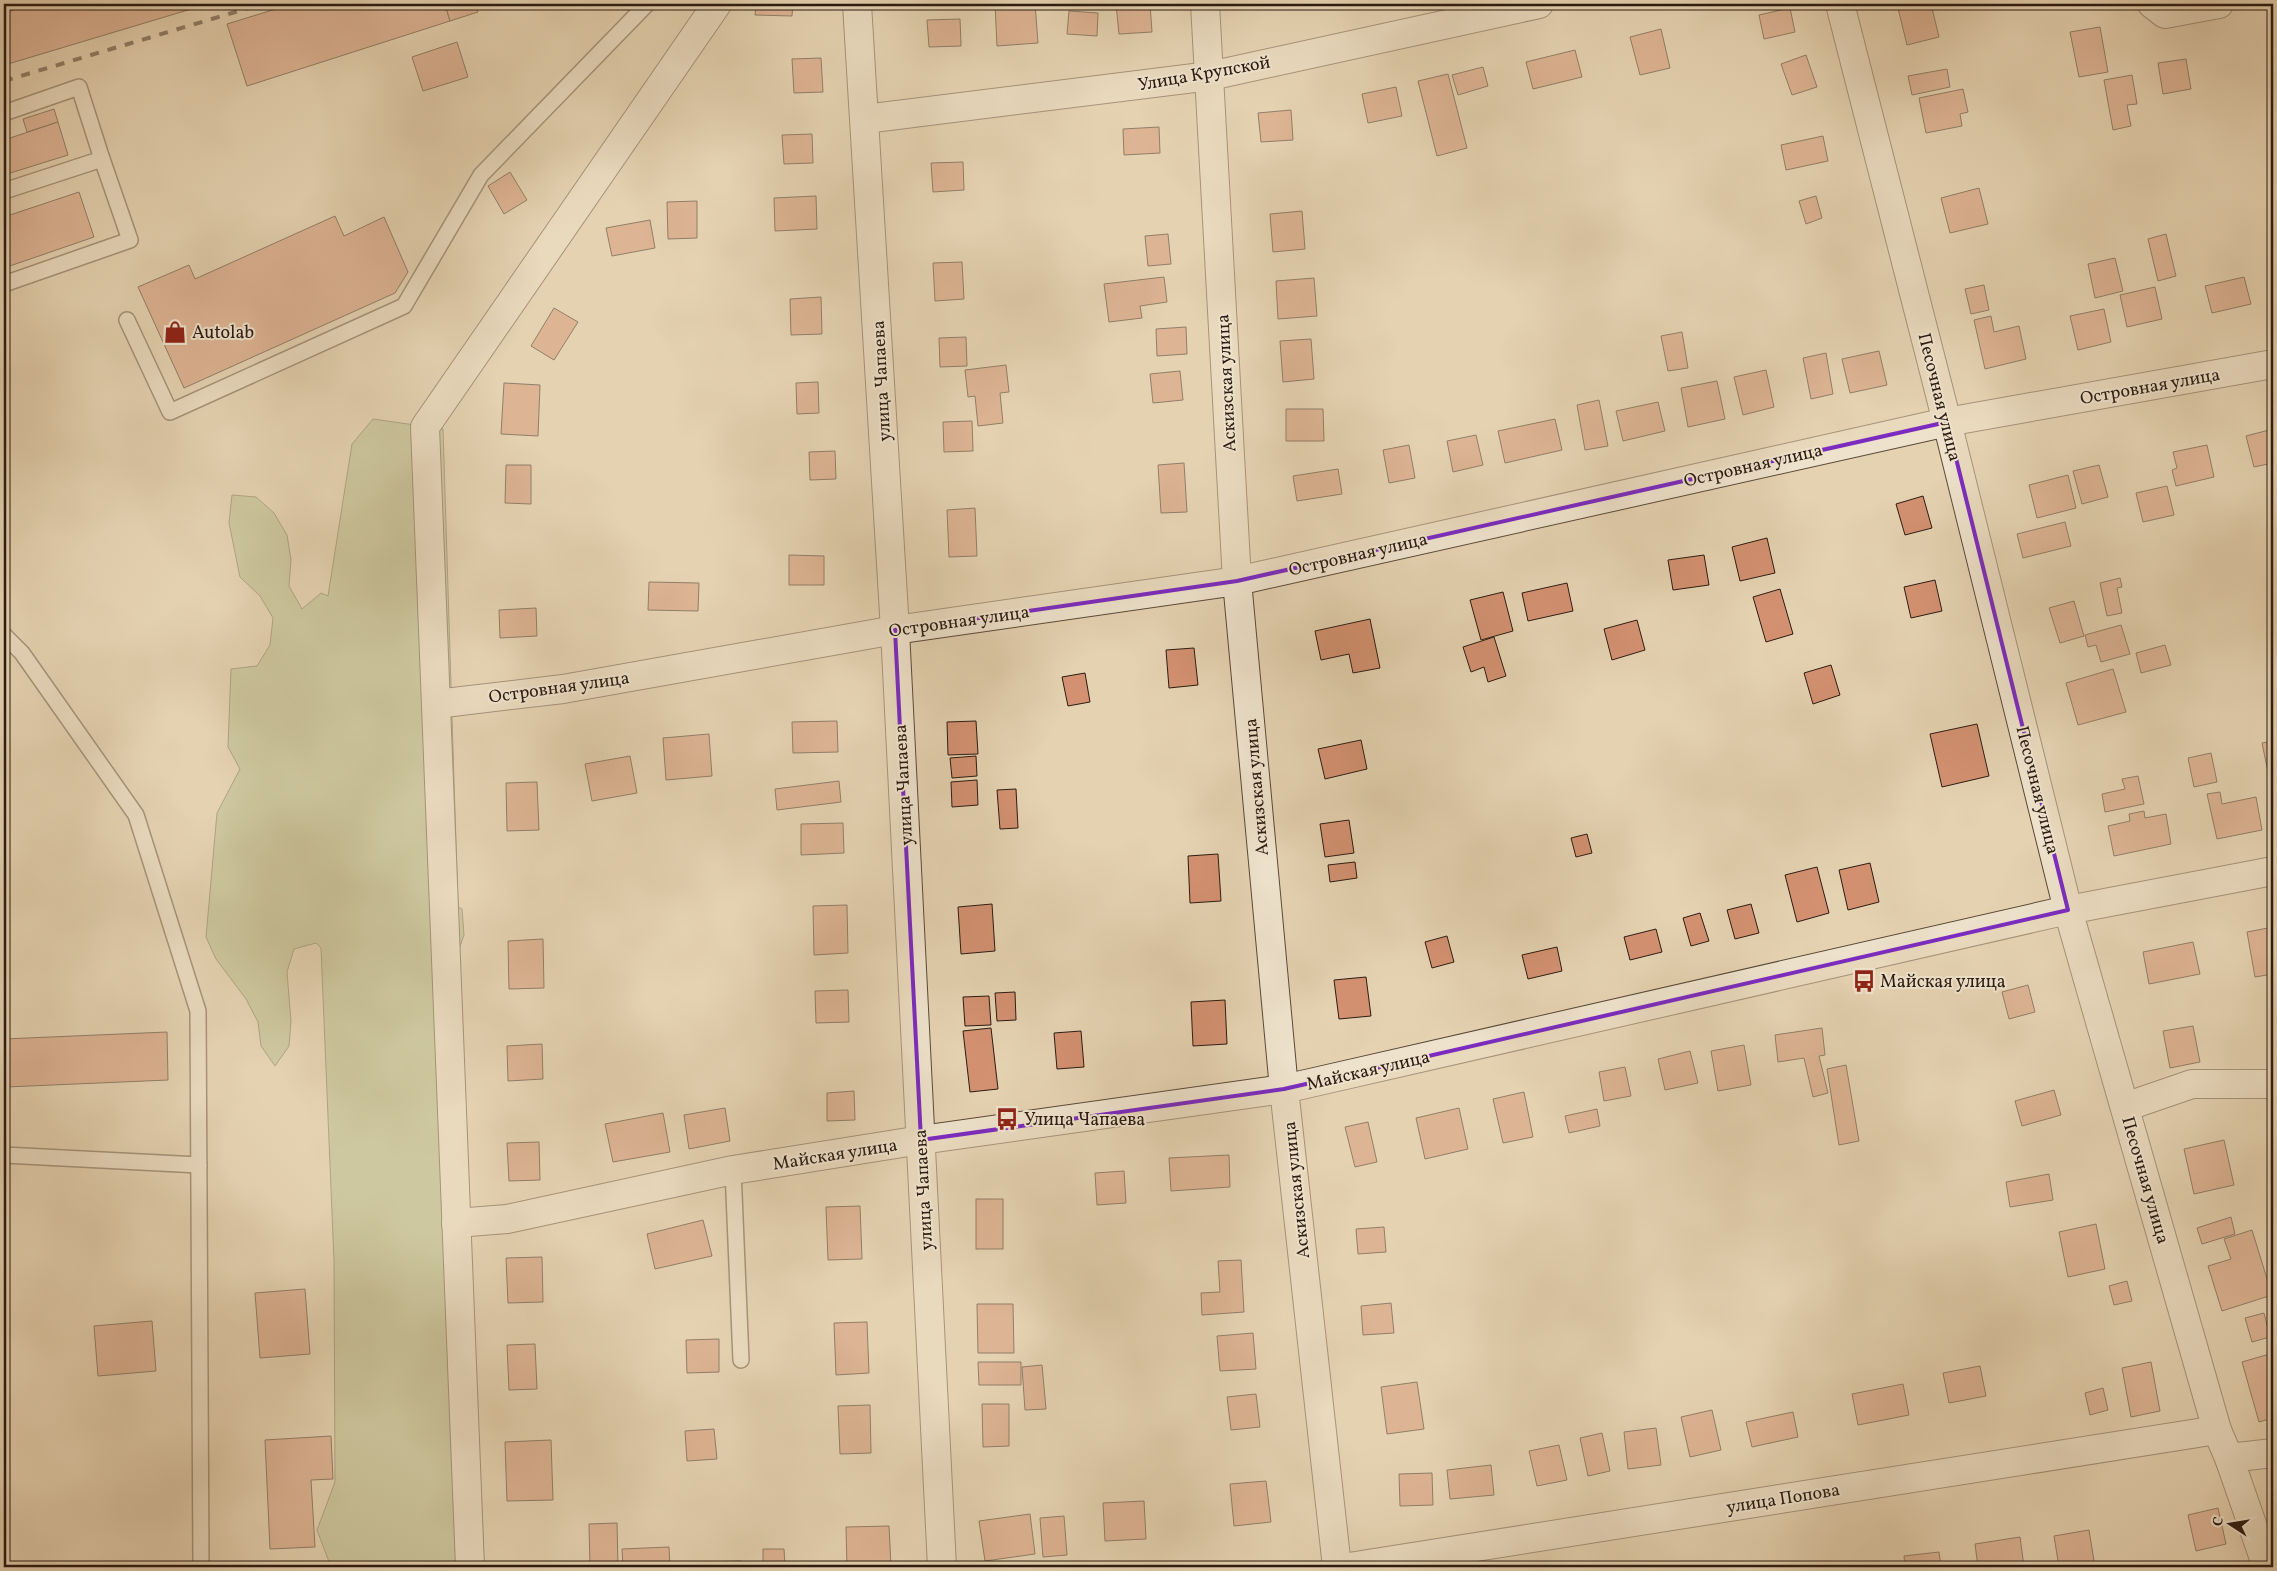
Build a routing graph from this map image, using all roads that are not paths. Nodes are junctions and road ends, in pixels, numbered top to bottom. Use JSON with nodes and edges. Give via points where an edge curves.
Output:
{"nodes":[{"id":1,"x":647,"y":4,"type":"edge"},
{"id":2,"x":717,"y":4,"type":"edge"},
{"id":3,"x":856,"y":4,"type":"edge"},
{"id":4,"x":1205,"y":4,"type":"edge"},
{"id":5,"x":1539,"y":4,"type":"edge"},
{"id":6,"x":1840,"y":4,"type":"edge"},
{"id":7,"x":2152,"y":4,"type":"edge"},
{"id":8,"x":2218,"y":4,"type":"edge"},
{"id":9,"x":1210,"y":76,"type":"junction"},
{"id":10,"x":4,"y":113,"type":"edge"},
{"id":11,"x":865,"y":119,"type":"junction"},
{"id":12,"x":102,"y":159,"type":"junction"},
{"id":13,"x":4,"y":191,"type":"edge"},
{"id":14,"x":4,"y":284,"type":"edge"},
{"id":15,"x":127,"y":320,"type":"dead end"},
{"id":16,"x":2273,"y":364,"type":"edge"},
{"id":17,"x":1947,"y":422,"type":"junction"},
{"id":18,"x":1237,"y":581,"type":"junction"},
{"id":19,"x":895,"y":630,"type":"junction"},
{"id":20,"x":4,"y":635,"type":"edge"},
{"id":21,"x":436,"y":704,"type":"junction"},
{"id":22,"x":2273,"y":871,"type":"edge"},
{"id":23,"x":2068,"y":910,"type":"junction"},
{"id":24,"x":2273,"y":1084,"type":"edge"},
{"id":25,"x":1284,"y":1089,"type":"junction"},
{"id":26,"x":2125,"y":1107,"type":"junction"},
{"id":27,"x":921,"y":1140,"type":"junction"},
{"id":28,"x":4,"y":1155,"type":"edge"},
{"id":29,"x":199,"y":1165,"type":"junction"},
{"id":30,"x":733,"y":1170,"type":"junction"},
{"id":31,"x":456,"y":1223,"type":"junction"},
{"id":32,"x":741,"y":1360,"type":"dead end"},
{"id":33,"x":2217,"y":1430,"type":"junction"},
{"id":34,"x":2273,"y":1453,"type":"edge"},
{"id":35,"x":2229,"y":1458,"type":"junction"},
{"id":36,"x":201,"y":1567,"type":"edge"},
{"id":37,"x":470,"y":1567,"type":"edge"},
{"id":38,"x":942,"y":1567,"type":"edge"},
{"id":39,"x":1337,"y":1567,"type":"edge"},
{"id":40,"x":1348,"y":1567,"type":"edge"},
{"id":41,"x":2267,"y":1567,"type":"edge"}],
"edges":[{"from":1,"to":15,"type":"lane","via":[[481,175],[404,306],[170,412]]},
{"from":2,"to":21,"type":"street","via":[[425,426]]},
{"from":3,"to":11,"type":"street","name":"улица Чапаева"},
{"from":4,"to":9,"type":"street","name":"Аскизская улица"},
{"from":5,"to":9,"type":"street","name":"Улица Крупской"},
{"from":6,"to":17,"type":"street","name":"Песочная улица"},
{"from":7,"to":8,"type":"street","via":[[2164,14]]},
{"from":9,"to":11,"type":"street","name":"Улица Крупской"},
{"from":9,"to":18,"type":"street","name":"Аскизская улица"},
{"from":10,"to":12,"type":"lane","via":[[79,87]]},
{"from":11,"to":19,"type":"street","name":"улица Чапаева"},
{"from":12,"to":13,"type":"lane"},
{"from":12,"to":14,"type":"lane","via":[[130,240]]},
{"from":16,"to":17,"type":"street","name":"Островная улица"},
{"from":17,"to":18,"type":"street","name":"Островная улица"},
{"from":17,"to":23,"type":"street","name":"Песочная улица"},
{"from":18,"to":19,"type":"street","name":"Островная улица"},
{"from":18,"to":25,"type":"street","name":"Аскизская улица"},
{"from":19,"to":21,"type":"street","name":"Островная улица","via":[[563,689]]},
{"from":19,"to":27,"type":"street","name":"улица Чапаева"},
{"from":20,"to":29,"type":"lane","via":[[22,653],[136,815],[198,1011]]},
{"from":21,"to":31,"type":"street"},
{"from":22,"to":23,"type":"street","name":"Майская улица"},
{"from":23,"to":25,"type":"street","name":"Майская улица"},
{"from":23,"to":26,"type":"street","name":"Песочная улица"},
{"from":24,"to":26,"type":"street","via":[[2192,1084]]},
{"from":25,"to":27,"type":"street","name":"Майская улица"},
{"from":25,"to":39,"type":"street","name":"Аскизская улица"},
{"from":26,"to":33,"type":"street","name":"Песочная улица"},
{"from":27,"to":30,"type":"street","name":"Майская улица"},
{"from":27,"to":38,"type":"street","name":"улица Чапаева"},
{"from":28,"to":29,"type":"lane"},
{"from":29,"to":36,"type":"lane"},
{"from":30,"to":31,"type":"street","name":"Майская улица","via":[[507,1219]]},
{"from":30,"to":32,"type":"lane"},
{"from":31,"to":37,"type":"street"},
{"from":33,"to":35,"type":"street","name":"Песочная улица"},
{"from":33,"to":40,"type":"street","name":"улица Попова"},
{"from":34,"to":35,"type":"street"},
{"from":35,"to":41,"type":"street","name":"Песочная улица"}]}
